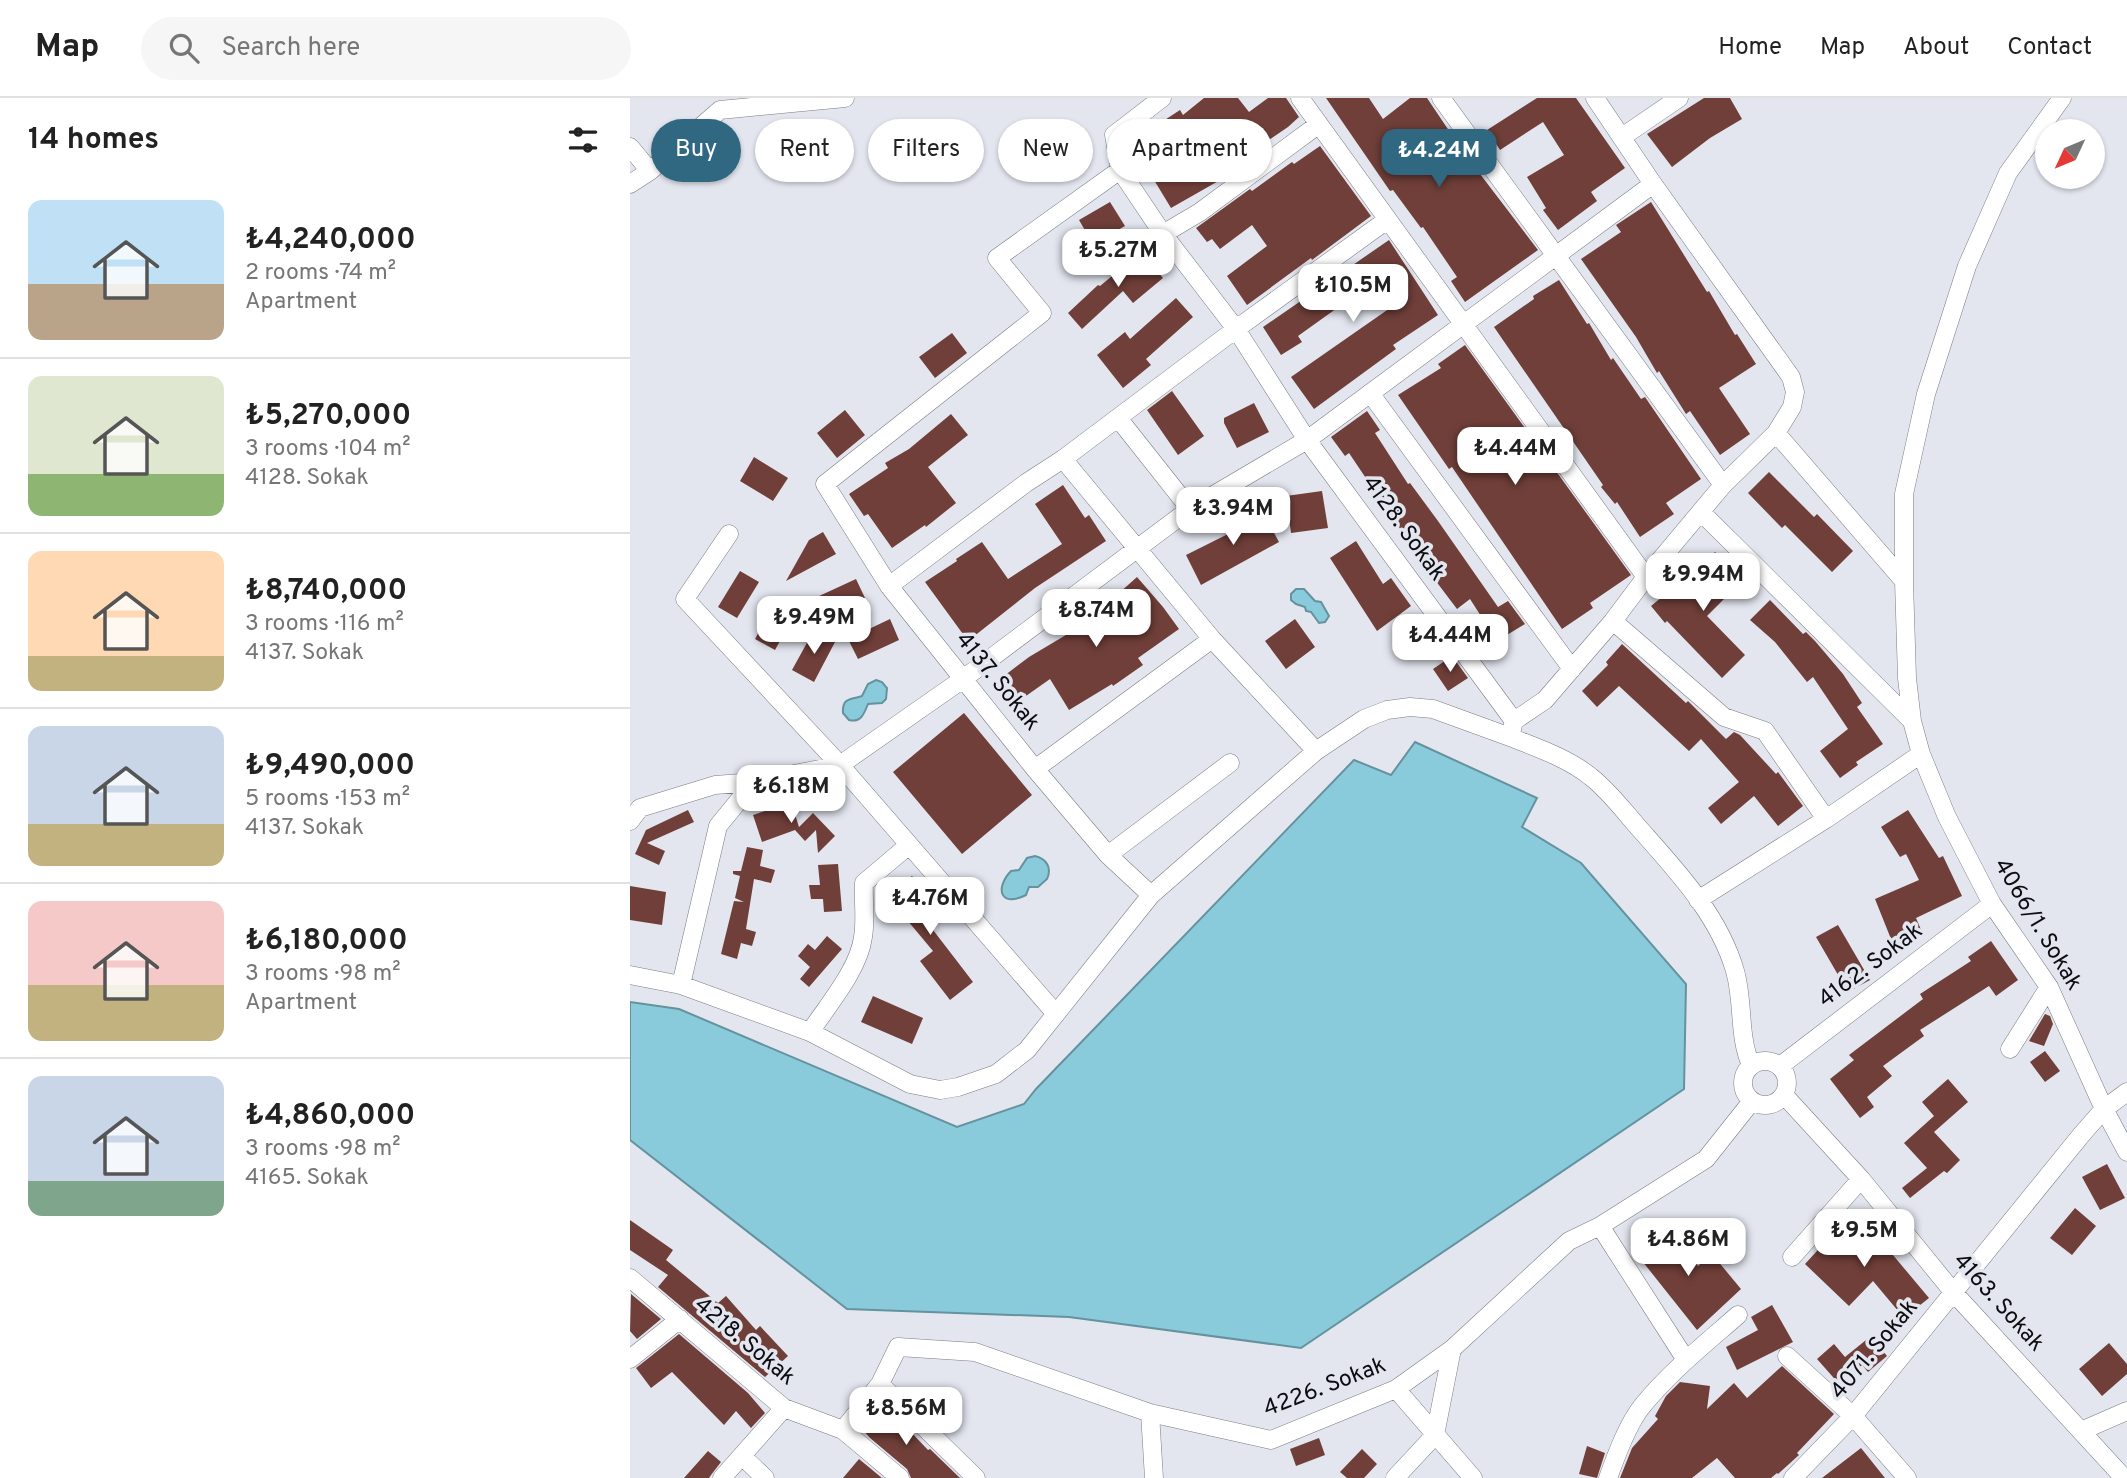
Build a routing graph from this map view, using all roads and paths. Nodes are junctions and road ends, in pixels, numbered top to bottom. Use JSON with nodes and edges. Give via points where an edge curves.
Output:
{"nodes":[{"id":1,"x":845,"y":98,"type":"edge"},
{"id":2,"x":1162,"y":98,"type":"edge"},
{"id":3,"x":1300,"y":98,"type":"edge"},
{"id":4,"x":1441,"y":98,"type":"edge"},
{"id":5,"x":1595,"y":98,"type":"edge"},
{"id":6,"x":1679,"y":98,"type":"edge"},
{"id":7,"x":2062,"y":98,"type":"edge"},
{"id":8,"x":1135,"y":119,"type":"edge"},
{"id":9,"x":1319,"y":124,"type":"junction"},
{"id":10,"x":1622,"y":137,"type":"junction"},
{"id":11,"x":630,"y":147,"type":"edge"},
{"id":12,"x":650,"y":171,"type":"junction"},
{"id":13,"x":1107,"y":179,"type":"edge"},
{"id":14,"x":1128,"y":182,"type":"edge"},
{"id":15,"x":630,"y":184,"type":"edge"},
{"id":16,"x":1653,"y":184,"type":"junction"},
{"id":17,"x":1387,"y":220,"type":"junction"},
{"id":18,"x":1163,"y":234,"type":"junction"},
{"id":19,"x":1555,"y":256,"type":"junction"},
{"id":20,"x":1463,"y":324,"type":"junction"},
{"id":21,"x":1236,"y":329,"type":"junction"},
{"id":22,"x":1370,"y":393,"type":"junction"},
{"id":23,"x":1118,"y":418,"type":"junction"},
{"id":24,"x":1776,"y":433,"type":"junction"},
{"id":25,"x":1307,"y":440,"type":"junction"},
{"id":26,"x":1063,"y":458,"type":"junction"},
{"id":27,"x":1723,"y":485,"type":"junction"},
{"id":28,"x":1191,"y":509,"type":"junction"},
{"id":29,"x":1702,"y":513,"type":"junction"},
{"id":30,"x":729,"y":534,"type":"dead end"},
{"id":31,"x":1137,"y":549,"type":"junction"},
{"id":32,"x":1646,"y":577,"type":"junction"},
{"id":33,"x":1904,"y":581,"type":"junction"},
{"id":34,"x":889,"y":586,"type":"junction"},
{"id":35,"x":1613,"y":621,"type":"junction"},
{"id":36,"x":1212,"y":639,"type":"junction"},
{"id":37,"x":1572,"y":668,"type":"junction"},
{"id":38,"x":963,"y":679,"type":"junction"},
{"id":39,"x":1912,"y":722,"type":"junction"},
{"id":40,"x":1512,"y":729,"type":"junction"},
{"id":41,"x":1315,"y":751,"type":"junction"},
{"id":42,"x":1921,"y":754,"type":"junction"},
{"id":43,"x":1230,"y":763,"type":"dead end"},
{"id":44,"x":840,"y":765,"type":"junction"},
{"id":45,"x":1035,"y":769,"type":"junction"},
{"id":46,"x":754,"y":782,"type":"junction"},
{"id":47,"x":1826,"y":819,"type":"junction"},
{"id":48,"x":630,"y":821,"type":"edge"},
{"id":49,"x":909,"y":845,"type":"junction"},
{"id":50,"x":1108,"y":855,"type":"junction"},
{"id":51,"x":1151,"y":895,"type":"junction"},
{"id":52,"x":1698,"y":900,"type":"junction"},
{"id":53,"x":1992,"y":904,"type":"junction"},
{"id":54,"x":630,"y":975,"type":"edge"},
{"id":55,"x":681,"y":985,"type":"junction"},
{"id":56,"x":2049,"y":987,"type":"junction"},
{"id":57,"x":1056,"y":1014,"type":"junction"},
{"id":58,"x":810,"y":1032,"type":"junction"},
{"id":59,"x":2010,"y":1049,"type":"dead end"},
{"id":60,"x":1751,"y":1065,"type":"junction"},
{"id":61,"x":1780,"y":1066,"type":"junction"},
{"id":62,"x":2127,"y":1092,"type":"edge"},
{"id":63,"x":1784,"y":1095,"type":"junction"},
{"id":64,"x":1752,"y":1101,"type":"junction"},
{"id":65,"x":2104,"y":1109,"type":"junction"},
{"id":66,"x":2127,"y":1152,"type":"edge"},
{"id":67,"x":1861,"y":1179,"type":"junction"},
{"id":68,"x":1600,"y":1226,"type":"junction"},
{"id":69,"x":1792,"y":1256,"type":"dead end"},
{"id":70,"x":630,"y":1279,"type":"edge"},
{"id":71,"x":1954,"y":1293,"type":"junction"},
{"id":72,"x":1738,"y":1315,"type":"dead end"},
{"id":73,"x":680,"y":1319,"type":"junction"},
{"id":74,"x":1452,"y":1349,"type":"junction"},
{"id":75,"x":1787,"y":1356,"type":"dead end"},
{"id":76,"x":630,"y":1359,"type":"edge"},
{"id":77,"x":1686,"y":1360,"type":"junction"},
{"id":78,"x":880,"y":1384,"type":"junction"},
{"id":79,"x":1396,"y":1389,"type":"junction"},
{"id":80,"x":784,"y":1408,"type":"junction"},
{"id":81,"x":2127,"y":1411,"type":"edge"},
{"id":82,"x":1150,"y":1413,"type":"junction"},
{"id":83,"x":1853,"y":1416,"type":"junction"},
{"id":84,"x":844,"y":1430,"type":"junction"},
{"id":85,"x":2081,"y":1431,"type":"junction"},
{"id":86,"x":1435,"y":1435,"type":"junction"},
{"id":87,"x":742,"y":1456,"type":"junction"},
{"id":88,"x":722,"y":1478,"type":"edge"},
{"id":89,"x":765,"y":1478,"type":"edge"},
{"id":90,"x":901,"y":1478,"type":"edge"},
{"id":91,"x":976,"y":1478,"type":"edge"},
{"id":92,"x":1154,"y":1478,"type":"edge"},
{"id":93,"x":1395,"y":1478,"type":"edge"},
{"id":94,"x":1473,"y":1478,"type":"edge"},
{"id":95,"x":1608,"y":1478,"type":"edge"},
{"id":96,"x":1793,"y":1478,"type":"edge"},
{"id":97,"x":1906,"y":1478,"type":"edge"},
{"id":98,"x":2124,"y":1478,"type":"edge"}],
"edges":[{"from":1,"to":12,"type":"street","via":[[720,110]]},
{"from":2,"to":8,"type":"street"},
{"from":3,"to":9,"type":"street"},
{"from":4,"to":19,"type":"street"},
{"from":5,"to":10,"type":"street"},
{"from":6,"to":10,"type":"street"},
{"from":7,"to":33,"type":"street","name":"4066/1. Sokak","via":[[2008,173],[1967,266],[1926,394],[1904,494]]},
{"from":9,"to":17,"type":"street"},
{"from":9,"to":18,"type":"street"},
{"from":10,"to":16,"type":"street"},
{"from":11,"to":12,"type":"street"},
{"from":12,"to":15,"type":"street"},
{"from":13,"to":34,"type":"street","name":"4137. Sokak","via":[[997,258],[1042,313],[825,484]]},
{"from":14,"to":18,"type":"street","name":"4128. Sokak"},
{"from":16,"to":19,"type":"street"},
{"from":16,"to":24,"type":"street","via":[[1791,377],[1792,407]]},
{"from":17,"to":20,"type":"street"},
{"from":17,"to":21,"type":"street"},
{"from":18,"to":21,"type":"street","name":"4128. Sokak"},
{"from":19,"to":20,"type":"street"},
{"from":19,"to":27,"type":"street"},
{"from":20,"to":22,"type":"street"},
{"from":20,"to":32,"type":"street"},
{"from":21,"to":23,"type":"street"},
{"from":21,"to":25,"type":"street","name":"4128. Sokak"},
{"from":22,"to":25,"type":"street"},
{"from":22,"to":37,"type":"street"},
{"from":23,"to":26,"type":"street"},
{"from":23,"to":28,"type":"street"},
{"from":24,"to":27,"type":"street"},
{"from":24,"to":33,"type":"street"},
{"from":25,"to":28,"type":"street"},
{"from":25,"to":40,"type":"street","name":"4128. Sokak"},
{"from":26,"to":31,"type":"street"},
{"from":26,"to":34,"type":"street"},
{"from":27,"to":29,"type":"street"},
{"from":28,"to":31,"type":"street"},
{"from":29,"to":32,"type":"street"},
{"from":29,"to":39,"type":"street"},
{"from":30,"to":44,"type":"street","via":[[685,599]]},
{"from":31,"to":36,"type":"street"},
{"from":31,"to":38,"type":"street"},
{"from":32,"to":35,"type":"street"},
{"from":33,"to":39,"type":"street","name":"4066/1. Sokak"},
{"from":34,"to":38,"type":"street","name":"4137. Sokak"},
{"from":35,"to":37,"type":"street"},
{"from":35,"to":47,"type":"street","via":[[1724,717],[1765,731]]},
{"from":36,"to":41,"type":"street"},
{"from":36,"to":45,"type":"street"},
{"from":37,"to":40,"type":"street"},
{"from":38,"to":44,"type":"street"},
{"from":38,"to":45,"type":"street","name":"4137. Sokak"},
{"from":39,"to":42,"type":"street","name":"4066/1. Sokak"},
{"from":40,"to":41,"type":"street","via":[[1410,707],[1364,719]]},
{"from":40,"to":52,"type":"street","via":[[1590,776]]},
{"from":41,"to":51,"type":"street"},
{"from":42,"to":47,"type":"street"},
{"from":42,"to":53,"type":"street","name":"4066/1. Sokak"},
{"from":43,"to":50,"type":"street"},
{"from":44,"to":46,"type":"street"},
{"from":44,"to":49,"type":"street"},
{"from":45,"to":50,"type":"street","name":"4137. Sokak"},
{"from":46,"to":48,"type":"street","via":[[715,785],[640,808]]},
{"from":46,"to":55,"type":"street","via":[[718,826]]},
{"from":47,"to":52,"type":"street"},
{"from":49,"to":57,"type":"street"},
{"from":49,"to":58,"type":"street","via":[[863,883],[860,951]]},
{"from":50,"to":51,"type":"street","name":"4137. Sokak"},
{"from":51,"to":57,"type":"street"},
{"from":52,"to":60,"type":"street","via":[[1726,945],[1735,971]]},
{"from":53,"to":56,"type":"street","name":"4066/1. Sokak"},
{"from":53,"to":61,"type":"street","name":"4162. Sokak"},
{"from":54,"to":55,"type":"street"},
{"from":55,"to":58,"type":"street"},
{"from":56,"to":59,"type":"street"},
{"from":56,"to":65,"type":"street","name":"4066/1. Sokak"},
{"from":57,"to":58,"type":"street","via":[[1013,1063],[996,1074],[940,1090],[910,1084]]},
{"from":60,"to":61,"type":"street","via":[[1766,1060]]},
{"from":60,"to":64,"type":"street","via":[[1743,1083]]},
{"from":61,"to":63,"type":"street","via":[[1787,1080]]},
{"from":62,"to":65,"type":"street","name":"4071. Sokak"},
{"from":63,"to":64,"type":"street","via":[[1772,1104]]},
{"from":63,"to":67,"type":"street","name":"4163. Sokak"},
{"from":64,"to":68,"type":"street","via":[[1706,1159]]},
{"from":65,"to":66,"type":"street","name":"4066/1. Sokak"},
{"from":65,"to":71,"type":"street","name":"4071. Sokak"},
{"from":67,"to":69,"type":"street"},
{"from":67,"to":71,"type":"street","name":"4163. Sokak"},
{"from":68,"to":74,"type":"street","name":"4226. Sokak","via":[[1569,1241]]},
{"from":68,"to":77,"type":"street"},
{"from":70,"to":73,"type":"street","name":"4218. Sokak"},
{"from":71,"to":83,"type":"street","name":"4071. Sokak"},
{"from":71,"to":85,"type":"street","name":"4163. Sokak"},
{"from":72,"to":77,"type":"street"},
{"from":73,"to":76,"type":"street"},
{"from":73,"to":80,"type":"street","name":"4218. Sokak"},
{"from":74,"to":79,"type":"street","name":"4226. Sokak"},
{"from":74,"to":86,"type":"street"},
{"from":75,"to":83,"type":"street"},
{"from":77,"to":95,"type":"street","via":[[1642,1407]]},
{"from":78,"to":82,"type":"street","name":"4226. Sokak","via":[[898,1347],[975,1352]]},
{"from":78,"to":84,"type":"street"},
{"from":78,"to":91,"type":"street"},
{"from":79,"to":82,"type":"street","name":"4226. Sokak","via":[[1271,1440]]},
{"from":79,"to":86,"type":"street"},
{"from":80,"to":84,"type":"street","name":"4218. Sokak"},
{"from":80,"to":87,"type":"street"},
{"from":81,"to":85,"type":"street"},
{"from":82,"to":92,"type":"street"},
{"from":83,"to":96,"type":"street","name":"4071. Sokak"},
{"from":83,"to":97,"type":"street"},
{"from":84,"to":90,"type":"street","name":"4218. Sokak"},
{"from":85,"to":98,"type":"street","name":"4163. Sokak"},
{"from":86,"to":93,"type":"street"},
{"from":86,"to":94,"type":"street"},
{"from":87,"to":88,"type":"street"},
{"from":87,"to":89,"type":"street"}]}
